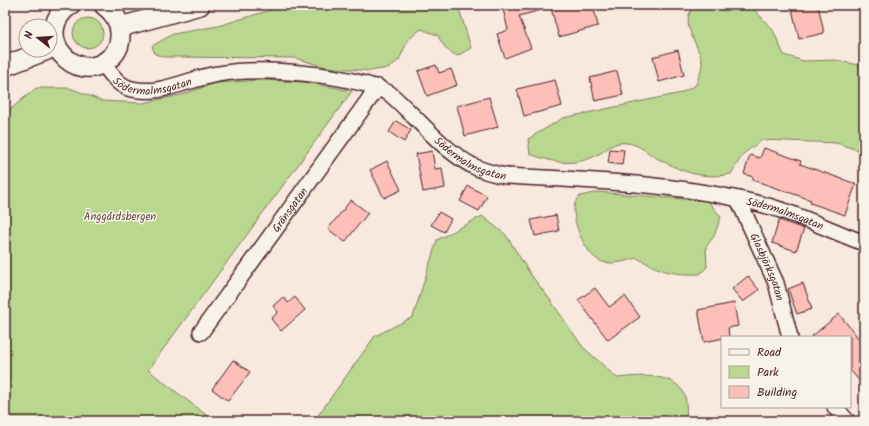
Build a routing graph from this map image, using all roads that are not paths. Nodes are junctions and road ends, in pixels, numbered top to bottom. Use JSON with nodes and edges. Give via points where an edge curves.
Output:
{"nodes":[{"id":1,"x":70,"y":5,"type":"edge"},
{"id":2,"x":104,"y":5,"type":"edge"},
{"id":3,"x":200,"y":5,"type":"edge"},
{"id":4,"x":58,"y":20,"type":"edge"},
{"id":5,"x":120,"y":27,"type":"junction"},
{"id":6,"x":58,"y":53,"type":"edge"},
{"id":7,"x":25,"y":58,"type":"edge"},
{"id":8,"x":103,"y":63,"type":"junction"},
{"id":9,"x":5,"y":66,"type":"edge"},
{"id":10,"x":378,"y":87,"type":"junction"},
{"id":11,"x":738,"y":199,"type":"junction"},
{"id":12,"x":864,"y":243,"type":"edge"},
{"id":13,"x":201,"y":332,"type":"dead end"},
{"id":14,"x":790,"y":336,"type":"edge"},
{"id":15,"x":836,"y":408,"type":"edge"},
{"id":16,"x":847,"y":421,"type":"edge"}],
"edges":[{"from":1,"to":4,"type":"street"},
{"from":2,"to":5,"type":"street","via":[[114,14]]},
{"from":3,"to":5,"type":"street"},
{"from":5,"to":8,"type":"street","via":[[116,51]]},
{"from":6,"to":8,"type":"street","via":[[76,65],[94,66]]},
{"from":7,"to":9,"type":"street"},
{"from":8,"to":10,"type":"street","name":"Södermalmsgatan","via":[[120,83],[130,89],[142,91],[217,74],[246,71],[316,75]]},
{"from":10,"to":11,"type":"street","name":"Södermalmsgatan","via":[[403,105],[458,156],[489,172],[506,176],[646,184],[697,190]]},
{"from":10,"to":13,"type":"street","name":"Gränsgatan"},
{"from":11,"to":12,"type":"street","name":"Södermalmsgatan","via":[[770,207]]},
{"from":11,"to":14,"type":"street","name":"Glasbjörksgatan","via":[[776,283]]},
{"from":15,"to":16,"type":"street"}]}
